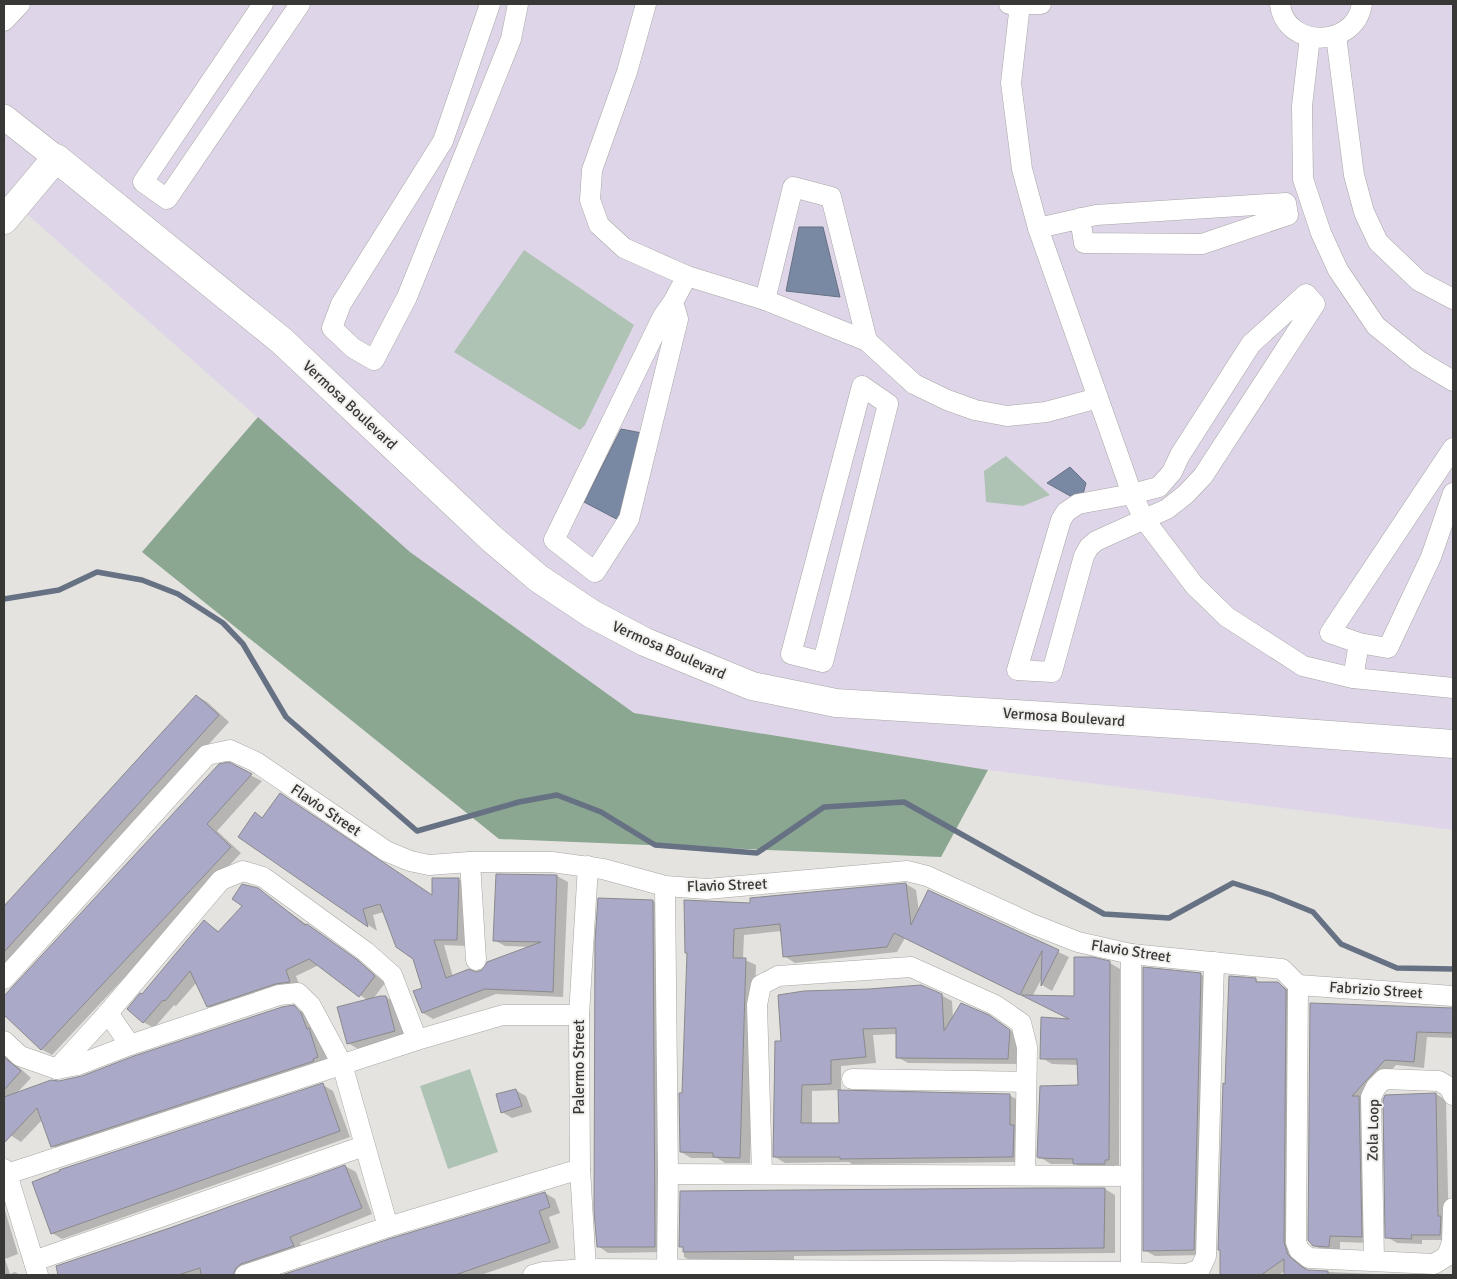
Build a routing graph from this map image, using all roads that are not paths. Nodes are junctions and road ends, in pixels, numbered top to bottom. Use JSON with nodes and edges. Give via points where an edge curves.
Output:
{"nodes":[{"id":1,"x":20,"y":4,"type":"edge"},
{"id":2,"x":263,"y":4,"type":"edge"},
{"id":3,"x":300,"y":4,"type":"edge"},
{"id":4,"x":490,"y":4,"type":"edge"},
{"id":5,"x":518,"y":4,"type":"edge"},
{"id":6,"x":646,"y":4,"type":"edge"},
{"id":7,"x":1009,"y":4,"type":"edge"},
{"id":8,"x":1020,"y":4,"type":"edge"},
{"id":9,"x":1040,"y":4,"type":"edge"},
{"id":10,"x":1280,"y":4,"type":"edge"},
{"id":11,"x":1362,"y":4,"type":"edge"},
{"id":12,"x":4,"y":21,"type":"edge"},
{"id":13,"x":1336,"y":36,"type":"junction"},
{"id":14,"x":1310,"y":37,"type":"junction"},
{"id":15,"x":4,"y":117,"type":"edge"},
{"id":16,"x":56,"y":158,"type":"junction"},
{"id":17,"x":1080,"y":218,"type":"junction"},
{"id":18,"x":4,"y":220,"type":"edge"},
{"id":19,"x":1038,"y":228,"type":"junction"},
{"id":20,"x":687,"y":276,"type":"junction"},
{"id":21,"x":1453,"y":299,"type":"edge"},
{"id":22,"x":765,"y":300,"type":"junction"},
{"id":23,"x":673,"y":302,"type":"junction"},
{"id":24,"x":866,"y":341,"type":"junction"},
{"id":25,"x":894,"y":367,"type":"junction"},
{"id":26,"x":1453,"y":381,"type":"edge"},
{"id":27,"x":876,"y":395,"type":"junction"},
{"id":28,"x":1098,"y":398,"type":"junction"},
{"id":29,"x":1453,"y":448,"type":"edge"},
{"id":30,"x":1160,"y":487,"type":"junction"},
{"id":31,"x":1453,"y":493,"type":"edge"},
{"id":32,"x":1132,"y":494,"type":"junction"},
{"id":33,"x":1167,"y":509,"type":"junction"},
{"id":34,"x":1144,"y":519,"type":"junction"},
{"id":35,"x":1359,"y":644,"type":"junction"},
{"id":36,"x":1353,"y":678,"type":"junction"},
{"id":37,"x":1453,"y":688,"type":"edge"},
{"id":38,"x":1453,"y":744,"type":"edge"},
{"id":39,"x":470,"y":862,"type":"junction"},
{"id":40,"x":588,"y":866,"type":"junction"},
{"id":41,"x":665,"y":886,"type":"junction"},
{"id":42,"x":1131,"y":954,"type":"junction"},
{"id":43,"x":476,"y":960,"type":"dead end"},
{"id":44,"x":1214,"y":962,"type":"junction"},
{"id":45,"x":4,"y":979,"type":"edge"},
{"id":46,"x":1298,"y":985,"type":"junction"},
{"id":47,"x":1453,"y":996,"type":"edge"},
{"id":48,"x":108,"y":1013,"type":"junction"},
{"id":49,"x":579,"y":1015,"type":"junction"},
{"id":50,"x":417,"y":1040,"type":"junction"},
{"id":51,"x":4,"y":1041,"type":"edge"},
{"id":52,"x":130,"y":1045,"type":"junction"},
{"id":53,"x":342,"y":1064,"type":"junction"},
{"id":54,"x":57,"y":1069,"type":"junction"},
{"id":55,"x":852,"y":1079,"type":"dead end"},
{"id":56,"x":1026,"y":1082,"type":"junction"},
{"id":57,"x":1453,"y":1095,"type":"edge"},
{"id":58,"x":364,"y":1146,"type":"junction"},
{"id":59,"x":580,"y":1169,"type":"junction"},
{"id":60,"x":5,"y":1172,"type":"edge"},
{"id":61,"x":668,"y":1174,"type":"junction"},
{"id":62,"x":762,"y":1174,"type":"junction"},
{"id":63,"x":1025,"y":1175,"type":"junction"},
{"id":64,"x":1131,"y":1176,"type":"junction"},
{"id":65,"x":1453,"y":1208,"type":"edge"},
{"id":66,"x":388,"y":1227,"type":"junction"},
{"id":67,"x":1374,"y":1260,"type":"junction"},
{"id":68,"x":36,"y":1268,"type":"edge"},
{"id":69,"x":667,"y":1269,"type":"junction"},
{"id":70,"x":1131,"y":1272,"type":"junction"},
{"id":71,"x":586,"y":1273,"type":"edge"},
{"id":72,"x":246,"y":1275,"type":"edge"},
{"id":73,"x":533,"y":1275,"type":"edge"}],
"edges":[{"from":1,"to":12,"type":"street"},
{"from":2,"to":3,"type":"street","via":[[143,182],[168,200]]},
{"from":4,"to":5,"type":"street","via":[[443,141],[341,304],[332,328],[353,348],[374,360],[407,297],[511,39]]},
{"from":6,"to":20,"type":"street","via":[[627,72],[592,170],[590,200],[599,225],[624,248]]},
{"from":7,"to":8,"type":"street"},
{"from":8,"to":9,"type":"street"},
{"from":8,"to":19,"type":"street","via":[[1011,83],[1022,169]]},
{"from":10,"to":14,"type":"street","via":[[1287,22]]},
{"from":11,"to":13,"type":"street","via":[[1356,19]]},
{"from":13,"to":14,"type":"street"},
{"from":13,"to":21,"type":"street","via":[[1354,175],[1364,212],[1378,242],[1419,281]]},
{"from":14,"to":26,"type":"street","via":[[1302,106],[1303,178],[1321,233],[1338,270],[1376,326],[1418,360]]},
{"from":15,"to":16,"type":"street","name":"Vermosa Boulevard"},
{"from":16,"to":18,"type":"main road"},
{"from":16,"to":38,"type":"main road","name":"Vermosa Boulevard","via":[[282,341],[491,538],[538,578],[592,614],[645,642],[752,686],[836,703]]},
{"from":17,"to":17,"type":"street","via":[[1084,243],[1202,244],[1288,215],[1286,203]]},
{"from":17,"to":19,"type":"street"},
{"from":19,"to":28,"type":"street"},
{"from":20,"to":22,"type":"street"},
{"from":20,"to":23,"type":"street"},
{"from":22,"to":24,"type":"street"},
{"from":22,"to":24,"type":"street","via":[[793,187],[831,197]]},
{"from":23,"to":23,"type":"street","via":[[663,316],[554,540],[595,572],[629,519],[678,318]]},
{"from":24,"to":25,"type":"street"},
{"from":25,"to":27,"type":"street"},
{"from":25,"to":28,"type":"street","via":[[914,384],[947,400],[1007,416],[1046,412]]},
{"from":27,"to":27,"type":"street","via":[[862,386],[791,654],[823,662],[888,404]]},
{"from":28,"to":32,"type":"street"},
{"from":29,"to":35,"type":"street","via":[[1330,633]]},
{"from":30,"to":32,"type":"street"},
{"from":30,"to":33,"type":"street"},
{"from":30,"to":33,"type":"street","via":[[1251,344],[1306,294],[1315,304],[1203,476]]},
{"from":31,"to":35,"type":"street","via":[[1431,557],[1388,648]]},
{"from":32,"to":34,"type":"street"},
{"from":32,"to":34,"type":"street","via":[[1078,504],[1066,512],[1017,670],[1052,672],[1084,556],[1096,541]]},
{"from":33,"to":34,"type":"street"},
{"from":34,"to":36,"type":"street","via":[[1194,585],[1227,617],[1303,666]]},
{"from":35,"to":36,"type":"street"},
{"from":36,"to":37,"type":"street"},
{"from":39,"to":40,"type":"street","name":"Flavio Street","via":[[552,862]]},
{"from":39,"to":43,"type":"street"},
{"from":39,"to":45,"type":"street","name":"Flavio Street","via":[[429,865],[410,861],[386,851],[256,762],[230,750],[207,755]]},
{"from":40,"to":41,"type":"street","name":"Flavio Street"},
{"from":40,"to":49,"type":"street","name":"Palermo Street"},
{"from":41,"to":42,"type":"street","name":"Flavio Street","via":[[707,889],[907,871],[927,876],[1078,942]]},
{"from":41,"to":61,"type":"street"},
{"from":42,"to":44,"type":"street","name":"Flavio Street"},
{"from":42,"to":64,"type":"street"},
{"from":44,"to":46,"type":"street","name":"Flavio Street","via":[[1282,969]]},
{"from":44,"to":70,"type":"street","via":[[1206,1256],[1200,1269],[1187,1274]]},
{"from":46,"to":47,"type":"street","name":"Fabrizio Street"},
{"from":46,"to":67,"type":"street","via":[[1296,1242],[1299,1250],[1309,1258]]},
{"from":48,"to":50,"type":"street","via":[[221,880],[243,871],[263,877],[366,952],[392,975]]},
{"from":48,"to":52,"type":"street"},
{"from":48,"to":54,"type":"street"},
{"from":49,"to":50,"type":"street","via":[[503,1016]]},
{"from":49,"to":59,"type":"street","name":"Palermo Street"},
{"from":50,"to":53,"type":"street"},
{"from":51,"to":54,"type":"street","via":[[20,1056]]},
{"from":52,"to":53,"type":"street","via":[[279,995],[298,993],[311,1006]]},
{"from":52,"to":54,"type":"street","via":[[78,1065]]},
{"from":53,"to":58,"type":"street"},
{"from":53,"to":60,"type":"street"},
{"from":55,"to":56,"type":"street"},
{"from":56,"to":62,"type":"street","via":[[1027,1047],[1022,1023],[995,1005],[911,967],[778,976],[761,985],[757,1005]]},
{"from":56,"to":63,"type":"street"},
{"from":57,"to":67,"type":"street","name":"Zola Loop","via":[[1449,1087],[1439,1081],[1384,1080],[1376,1086],[1372,1097]]},
{"from":58,"to":66,"type":"street"},
{"from":58,"to":68,"type":"street"},
{"from":59,"to":66,"type":"street"},
{"from":59,"to":71,"type":"street","name":"Palermo Street"},
{"from":60,"to":68,"type":"street"},
{"from":61,"to":62,"type":"street"},
{"from":61,"to":69,"type":"street"},
{"from":62,"to":63,"type":"street"},
{"from":63,"to":64,"type":"street"},
{"from":64,"to":70,"type":"street"},
{"from":65,"to":67,"type":"street","via":[[1452,1242],[1448,1256],[1434,1264]]},
{"from":66,"to":72,"type":"street"},
{"from":69,"to":70,"type":"street"},
{"from":69,"to":71,"type":"street"},
{"from":71,"to":73,"type":"street","via":[[544,1272]]}]}
